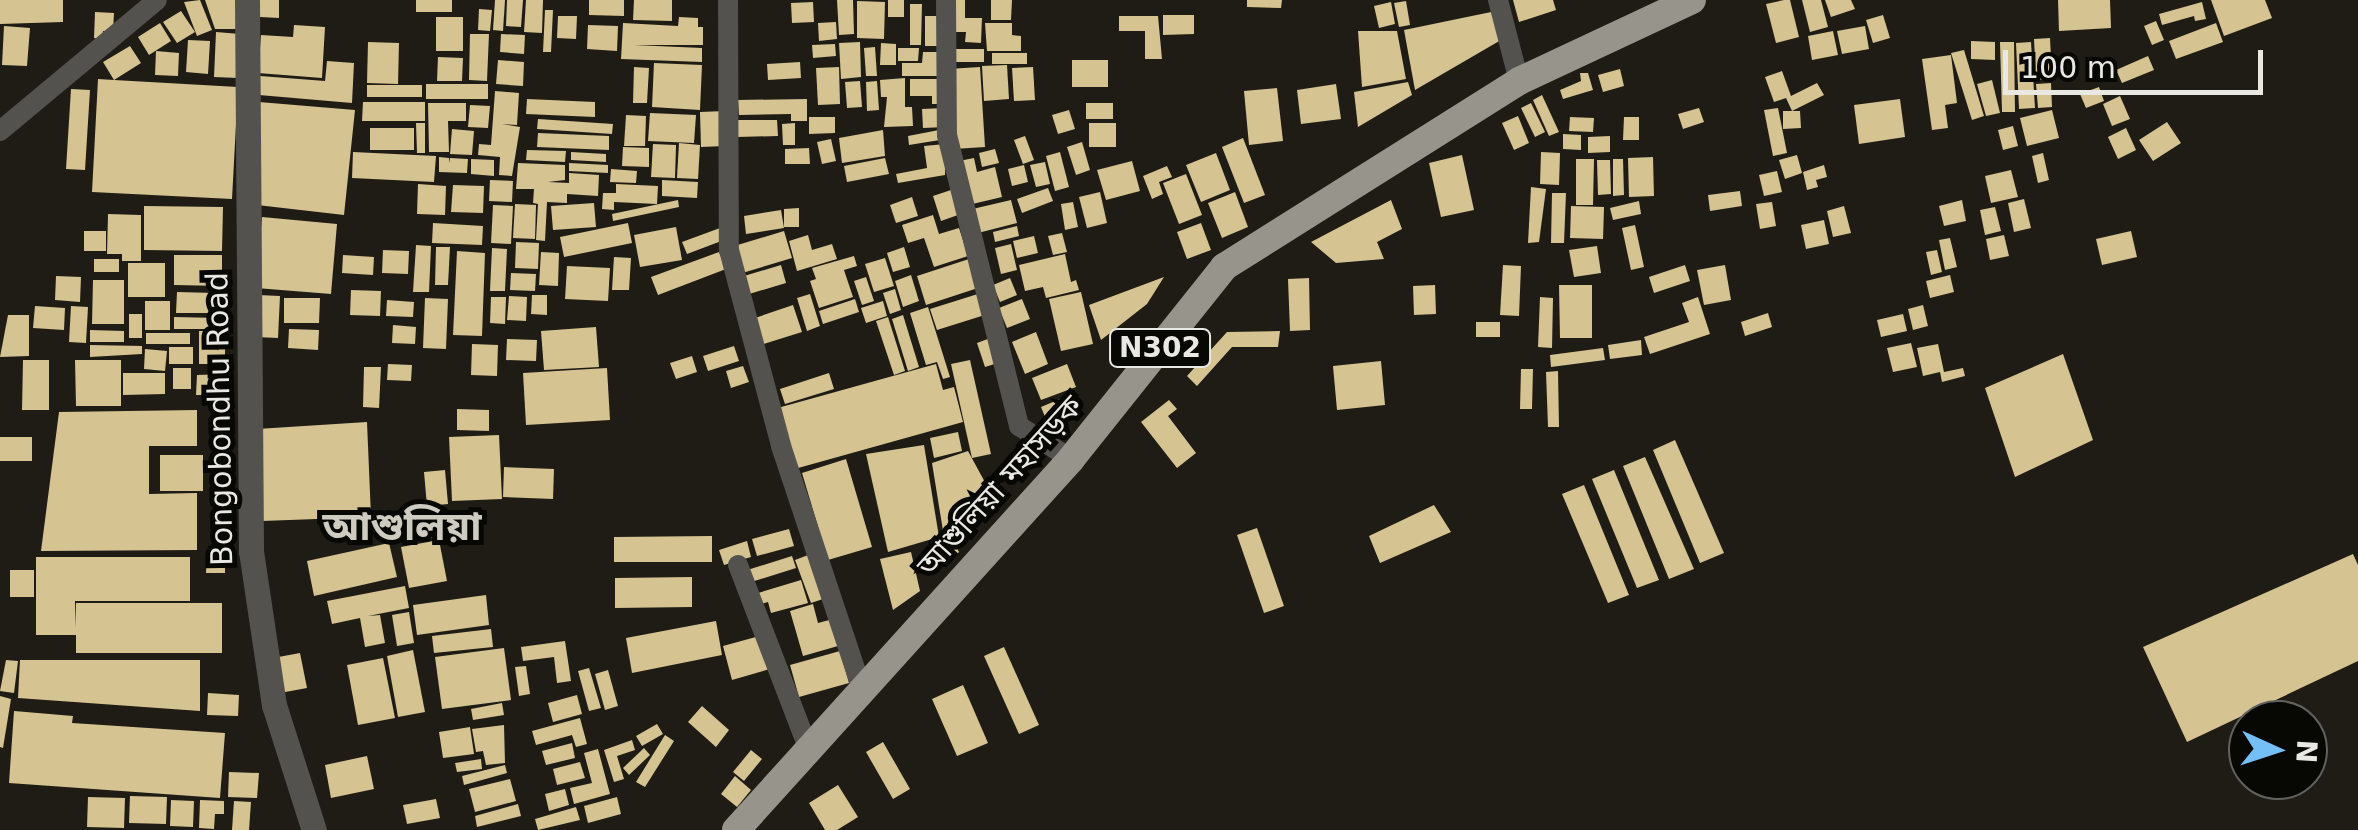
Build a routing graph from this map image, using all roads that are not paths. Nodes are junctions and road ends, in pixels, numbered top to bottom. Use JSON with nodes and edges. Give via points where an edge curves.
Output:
{"nodes":[{"id":1,"x":157,"y":0,"type":"edge"},
{"id":2,"x":247,"y":0,"type":"edge"},
{"id":3,"x":728,"y":0,"type":"edge"},
{"id":4,"x":946,"y":0,"type":"edge"},
{"id":5,"x":1498,"y":0,"type":"edge"},
{"id":6,"x":1692,"y":0,"type":"edge"},
{"id":7,"x":1519,"y":81,"type":"junction"},
{"id":8,"x":0,"y":131,"type":"edge"},
{"id":9,"x":1071,"y":459,"type":"junction"},
{"id":10,"x":738,"y":565,"type":"dead end"},
{"id":11,"x":862,"y":688,"type":"junction"},
{"id":12,"x":808,"y":747,"type":"junction"},
{"id":13,"x":314,"y":830,"type":"edge"},
{"id":14,"x":736,"y":830,"type":"edge"}],
"edges":[{"from":1,"to":8,"type":"street"},
{"from":2,"to":13,"type":"street","name":"Bongobondhu Road","via":[[251,551],[274,704]]},
{"from":3,"to":11,"type":"street","via":[[730,250],[781,446]]},
{"from":4,"to":9,"type":"street","via":[[947,136],[1019,426]]},
{"from":5,"to":7,"type":"street"},
{"from":6,"to":7,"type":"highway","name":"আশুলিয়া মহাসড়ক","number":"N302"},
{"from":7,"to":9,"type":"highway","name":"আশুলিয়া মহাসড়ক","number":"N302","via":[[1224,267]]},
{"from":9,"to":11,"type":"highway","name":"আশুলিয়া মহাসড়ক","number":"N302"},
{"from":10,"to":12,"type":"street"},
{"from":11,"to":12,"type":"highway","name":"আশুলিয়া মহাসড়ক","number":"N302"},
{"from":12,"to":14,"type":"highway","name":"আশুলিয়া মহাসড়ক","number":"N302"}]}
